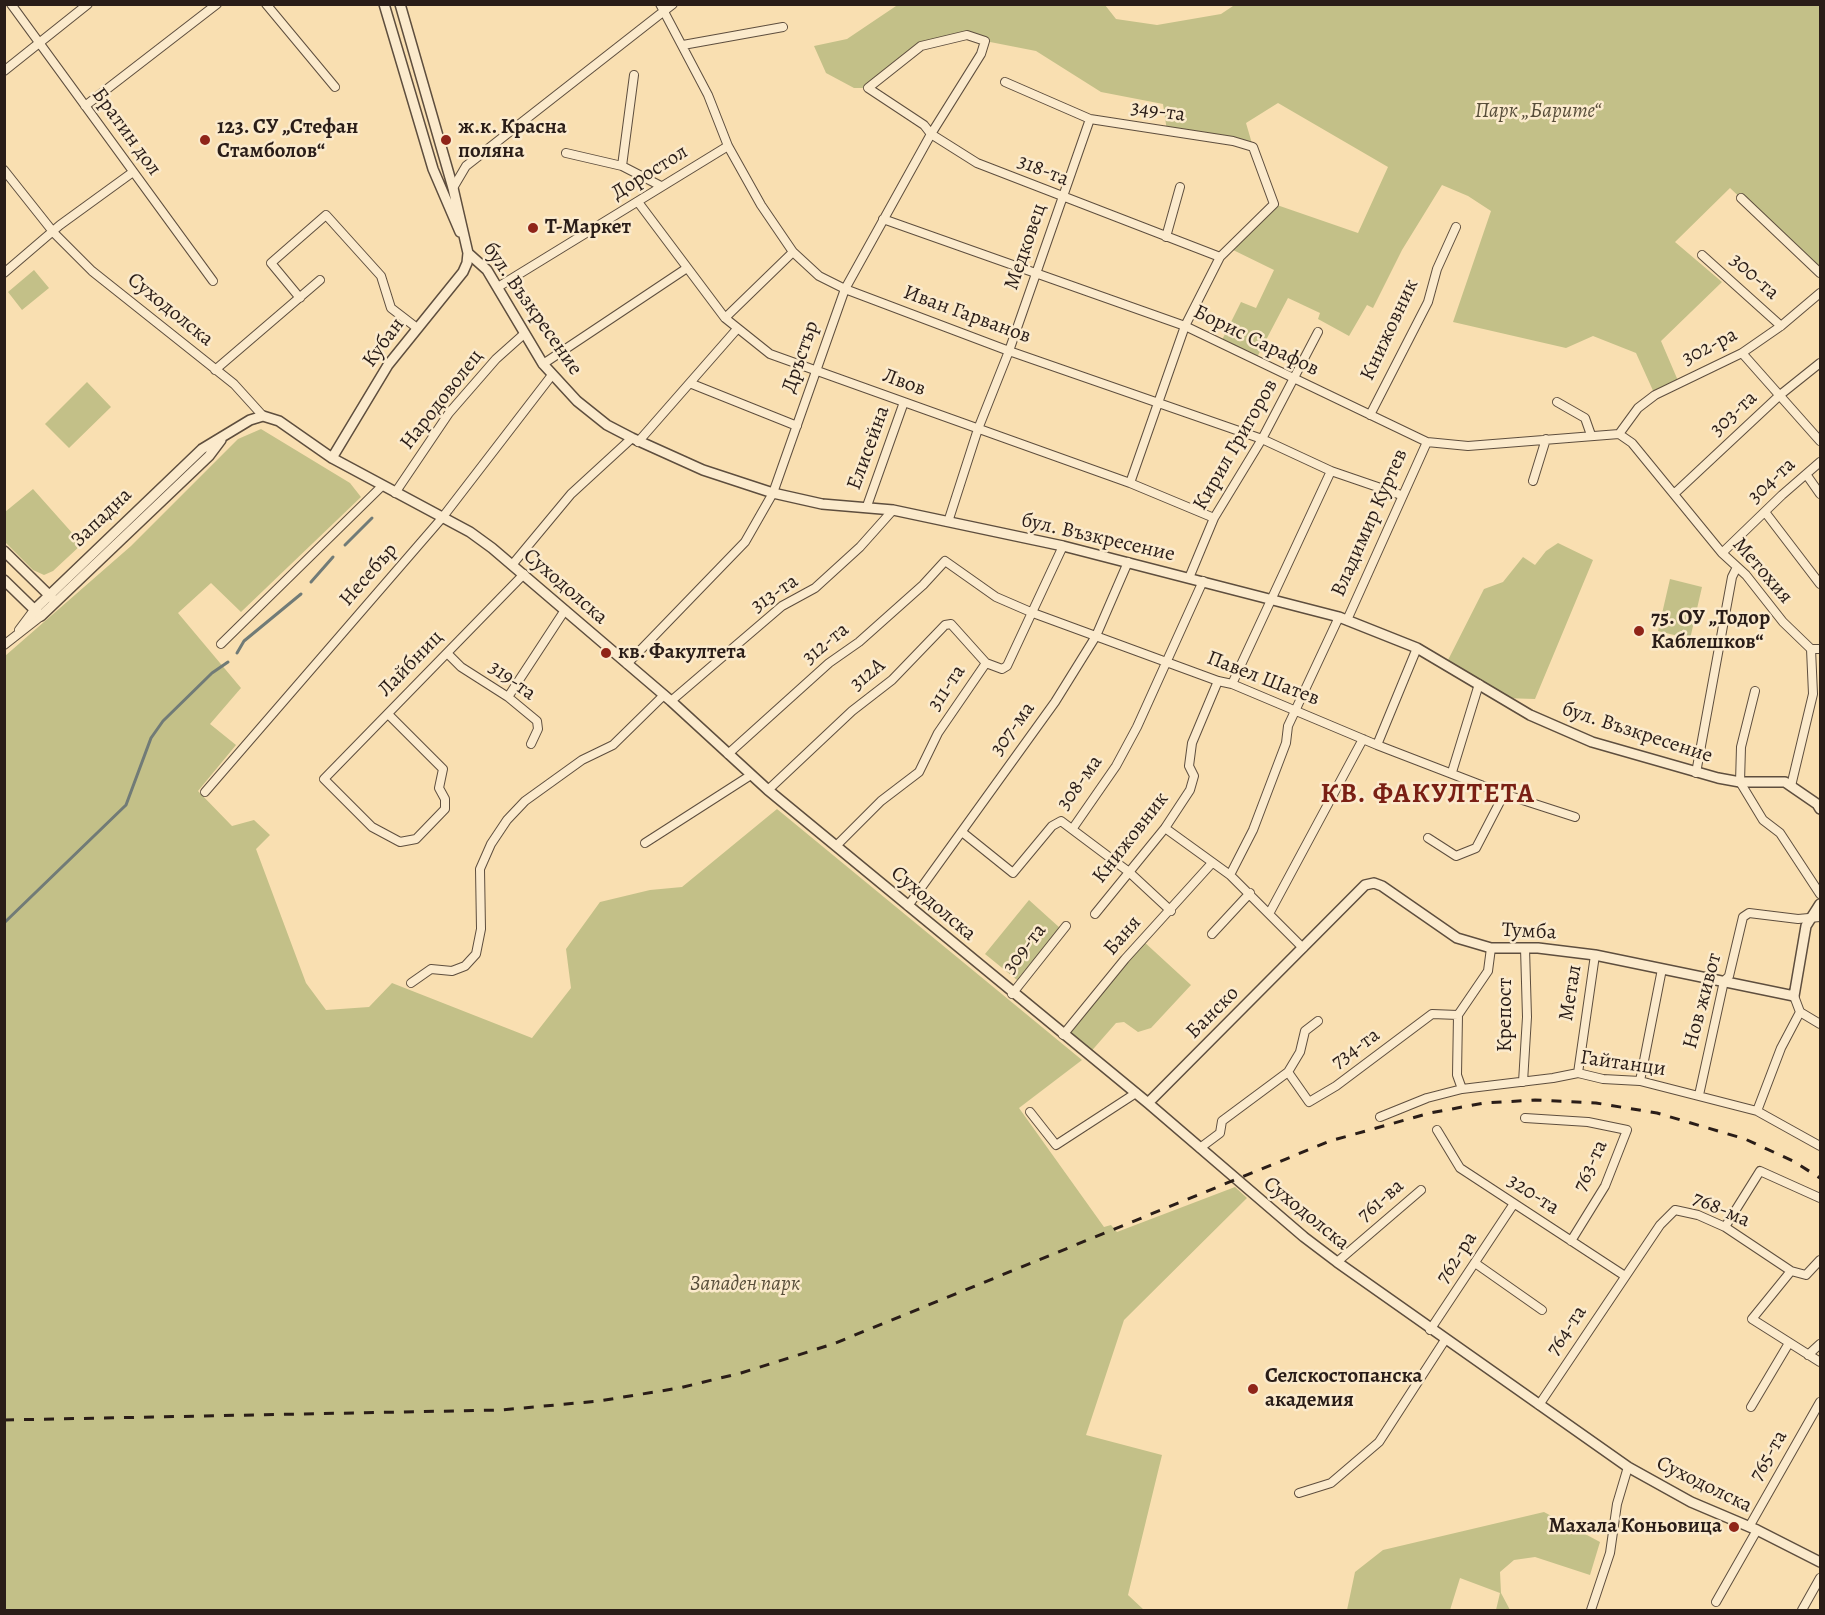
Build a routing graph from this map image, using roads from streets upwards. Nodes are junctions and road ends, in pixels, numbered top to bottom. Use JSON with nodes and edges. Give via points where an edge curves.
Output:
{"nodes":[{"id":1,"x":11,"y":4,"type":"edge"},
{"id":2,"x":88,"y":4,"type":"edge"},
{"id":3,"x":217,"y":4,"type":"edge"},
{"id":4,"x":266,"y":4,"type":"edge"},
{"id":5,"x":384,"y":4,"type":"edge"},
{"id":6,"x":400,"y":4,"type":"edge"},
{"id":7,"x":673,"y":4,"type":"edge"},
{"id":8,"x":662,"y":8,"type":"edge"},
{"id":9,"x":783,"y":27,"type":"dead end"},
{"id":10,"x":39,"y":43,"type":"junction"},
{"id":11,"x":683,"y":45,"type":"junction"},
{"id":12,"x":4,"y":71,"type":"edge"},
{"id":13,"x":634,"y":75,"type":"dead end"},
{"id":14,"x":1005,"y":82,"type":"dead end"},
{"id":15,"x":335,"y":87,"type":"dead end"},
{"id":16,"x":868,"y":88,"type":"joint"},
{"id":17,"x":85,"y":106,"type":"junction"},
{"id":18,"x":1090,"y":119,"type":"junction"},
{"id":19,"x":931,"y":134,"type":"junction"},
{"id":20,"x":728,"y":146,"type":"junction"},
{"id":21,"x":566,"y":153,"type":"dead end"},
{"id":22,"x":622,"y":166,"type":"junction"},
{"id":23,"x":4,"y":170,"type":"edge"},
{"id":24,"x":133,"y":172,"type":"junction"},
{"id":25,"x":661,"y":186,"type":"junction"},
{"id":26,"x":1180,"y":187,"type":"dead end"},
{"id":27,"x":453,"y":188,"type":"junction"},
{"id":28,"x":1062,"y":198,"type":"junction"},
{"id":29,"x":1741,"y":198,"type":"dead end"},
{"id":30,"x":638,"y":202,"type":"junction"},
{"id":31,"x":884,"y":219,"type":"junction"},
{"id":32,"x":1456,"y":227,"type":"dead end"},
{"id":33,"x":54,"y":233,"type":"junction"},
{"id":34,"x":1166,"y":237,"type":"junction"},
{"id":35,"x":466,"y":242,"type":"junction"},
{"id":36,"x":793,"y":252,"type":"junction"},
{"id":37,"x":468,"y":253,"type":"junction"},
{"id":38,"x":1702,"y":255,"type":"dead end"},
{"id":39,"x":1220,"y":257,"type":"junction"},
{"id":40,"x":687,"y":268,"type":"junction"},
{"id":41,"x":4,"y":273,"type":"edge"},
{"id":42,"x":1036,"y":273,"type":"junction"},
{"id":43,"x":1821,"y":273,"type":"edge"},
{"id":44,"x":320,"y":280,"type":"dead end"},
{"id":45,"x":213,"y":281,"type":"dead end"},
{"id":46,"x":498,"y":287,"type":"junction"},
{"id":47,"x":845,"y":289,"type":"junction"},
{"id":48,"x":1821,"y":293,"type":"edge"},
{"id":49,"x":300,"y":298,"type":"junction"},
{"id":50,"x":725,"y":318,"type":"junction"},
{"id":51,"x":1185,"y":326,"type":"junction"},
{"id":52,"x":1781,"y":326,"type":"junction"},
{"id":53,"x":417,"y":328,"type":"junction"},
{"id":54,"x":737,"y":329,"type":"junction"},
{"id":55,"x":1317,"y":332,"type":"dead end"},
{"id":56,"x":524,"y":334,"type":"junction"},
{"id":57,"x":1009,"y":351,"type":"junction"},
{"id":58,"x":1742,"y":353,"type":"junction"},
{"id":59,"x":1821,"y":363,"type":"edge"},
{"id":60,"x":543,"y":364,"type":"junction"},
{"id":61,"x":215,"y":369,"type":"junction"},
{"id":62,"x":814,"y":370,"type":"junction"},
{"id":63,"x":552,"y":375,"type":"junction"},
{"id":64,"x":1294,"y":380,"type":"junction"},
{"id":65,"x":692,"y":384,"type":"junction"},
{"id":66,"x":1780,"y":395,"type":"junction"},
{"id":67,"x":1157,"y":401,"type":"junction"},
{"id":68,"x":904,"y":402,"type":"junction"},
{"id":69,"x":1557,"y":402,"type":"dead end"},
{"id":70,"x":1370,"y":415,"type":"junction"},
{"id":71,"x":262,"y":416,"type":"junction"},
{"id":72,"x":797,"y":426,"type":"junction"},
{"id":73,"x":978,"y":429,"type":"junction"},
{"id":74,"x":1619,"y":434,"type":"junction"},
{"id":75,"x":1591,"y":435,"type":"junction"},
{"id":76,"x":1546,"y":439,"type":"junction"},
{"id":77,"x":635,"y":440,"type":"junction"},
{"id":78,"x":1262,"y":440,"type":"junction"},
{"id":79,"x":1821,"y":441,"type":"edge"},
{"id":80,"x":1427,"y":442,"type":"junction"},
{"id":81,"x":332,"y":458,"type":"junction"},
{"id":82,"x":1821,"y":462,"type":"edge"},
{"id":83,"x":1332,"y":471,"type":"junction"},
{"id":84,"x":1806,"y":474,"type":"junction"},
{"id":85,"x":1533,"y":481,"type":"dead end"},
{"id":86,"x":1130,"y":483,"type":"junction"},
{"id":87,"x":382,"y":486,"type":"junction"},
{"id":88,"x":395,"y":493,"type":"junction"},
{"id":89,"x":773,"y":493,"type":"junction"},
{"id":90,"x":1674,"y":494,"type":"junction"},
{"id":91,"x":1821,"y":494,"type":"edge"},
{"id":92,"x":1401,"y":495,"type":"junction"},
{"id":93,"x":867,"y":506,"type":"junction"},
{"id":94,"x":893,"y":510,"type":"junction"},
{"id":95,"x":1765,"y":512,"type":"junction"},
{"id":96,"x":442,"y":518,"type":"junction"},
{"id":97,"x":1214,"y":518,"type":"junction"},
{"id":98,"x":948,"y":522,"type":"junction"},
{"id":99,"x":1063,"y":546,"type":"junction"},
{"id":100,"x":4,"y":551,"type":"edge"},
{"id":101,"x":1722,"y":553,"type":"junction"},
{"id":102,"x":945,"y":561,"type":"joint"},
{"id":103,"x":1128,"y":562,"type":"junction"},
{"id":104,"x":512,"y":565,"type":"junction"},
{"id":105,"x":1737,"y":567,"type":"junction"},
{"id":106,"x":524,"y":574,"type":"junction"},
{"id":107,"x":1189,"y":578,"type":"junction"},
{"id":108,"x":4,"y":580,"type":"edge"},
{"id":109,"x":1203,"y":581,"type":"junction"},
{"id":110,"x":1821,"y":584,"type":"edge"},
{"id":111,"x":1270,"y":598,"type":"junction"},
{"id":112,"x":52,"y":599,"type":"junction"},
{"id":113,"x":565,"y":610,"type":"junction"},
{"id":114,"x":37,"y":613,"type":"junction"},
{"id":115,"x":1033,"y":613,"type":"junction"},
{"id":116,"x":1343,"y":619,"type":"junction"},
{"id":117,"x":1096,"y":636,"type":"junction"},
{"id":118,"x":220,"y":644,"type":"dead end"},
{"id":119,"x":4,"y":645,"type":"edge"},
{"id":120,"x":1417,"y":648,"type":"junction"},
{"id":121,"x":1811,"y":649,"type":"junction"},
{"id":122,"x":1821,"y":649,"type":"edge"},
{"id":123,"x":447,"y":653,"type":"junction"},
{"id":124,"x":1168,"y":662,"type":"junction"},
{"id":125,"x":986,"y":663,"type":"junction"},
{"id":126,"x":627,"y":664,"type":"junction"},
{"id":127,"x":1218,"y":681,"type":"junction"},
{"id":128,"x":1232,"y":684,"type":"junction"},
{"id":129,"x":1479,"y":684,"type":"junction"},
{"id":130,"x":1755,"y":692,"type":"dead end"},
{"id":131,"x":508,"y":697,"type":"junction"},
{"id":132,"x":668,"y":698,"type":"junction"},
{"id":133,"x":1296,"y":709,"type":"junction"},
{"id":134,"x":388,"y":714,"type":"junction"},
{"id":135,"x":1363,"y":739,"type":"junction"},
{"id":136,"x":531,"y":744,"type":"dead end"},
{"id":137,"x":1377,"y":745,"type":"junction"},
{"id":138,"x":728,"y":754,"type":"junction"},
{"id":139,"x":1452,"y":772,"type":"junction"},
{"id":140,"x":1695,"y":773,"type":"junction"},
{"id":141,"x":751,"y":776,"type":"junction"},
{"id":142,"x":1740,"y":782,"type":"junction"},
{"id":143,"x":1791,"y":786,"type":"junction"},
{"id":144,"x":768,"y":790,"type":"junction"},
{"id":145,"x":205,"y":792,"type":"dead end"},
{"id":146,"x":1504,"y":794,"type":"junction"},
{"id":147,"x":1821,"y":809,"type":"edge"},
{"id":148,"x":1575,"y":817,"type":"dead end"},
{"id":149,"x":1073,"y":828,"type":"junction"},
{"id":150,"x":1165,"y":828,"type":"junction"},
{"id":151,"x":962,"y":832,"type":"junction"},
{"id":152,"x":1428,"y":838,"type":"dead end"},
{"id":153,"x":645,"y":843,"type":"dead end"},
{"id":154,"x":836,"y":846,"type":"junction"},
{"id":155,"x":1212,"y":863,"type":"junction"},
{"id":156,"x":1129,"y":872,"type":"junction"},
{"id":157,"x":1230,"y":875,"type":"junction"},
{"id":158,"x":1250,"y":893,"type":"junction"},
{"id":159,"x":1821,"y":894,"type":"edge"},
{"id":160,"x":1821,"y":904,"type":"edge"},
{"id":161,"x":908,"y":906,"type":"junction"},
{"id":162,"x":1171,"y":911,"type":"junction"},
{"id":163,"x":1270,"y":912,"type":"junction"},
{"id":164,"x":1095,"y":914,"type":"dead end"},
{"id":165,"x":1809,"y":917,"type":"junction"},
{"id":166,"x":1821,"y":917,"type":"edge"},
{"id":167,"x":1066,"y":926,"type":"dead end"},
{"id":168,"x":1212,"y":934,"type":"dead end"},
{"id":169,"x":1303,"y":948,"type":"junction"},
{"id":170,"x":1491,"y":948,"type":"junction"},
{"id":171,"x":1525,"y":948,"type":"junction"},
{"id":172,"x":1595,"y":955,"type":"junction"},
{"id":173,"x":1662,"y":969,"type":"junction"},
{"id":174,"x":1724,"y":981,"type":"junction"},
{"id":175,"x":411,"y":983,"type":"dead end"},
{"id":176,"x":1012,"y":994,"type":"junction"},
{"id":177,"x":1794,"y":996,"type":"junction"},
{"id":178,"x":1800,"y":1012,"type":"junction"},
{"id":179,"x":1458,"y":1015,"type":"junction"},
{"id":180,"x":1318,"y":1021,"type":"dead end"},
{"id":181,"x":1821,"y":1024,"type":"edge"},
{"id":182,"x":1064,"y":1035,"type":"junction"},
{"id":183,"x":1288,"y":1072,"type":"junction"},
{"id":184,"x":1578,"y":1073,"type":"junction"},
{"id":185,"x":1640,"y":1081,"type":"junction"},
{"id":186,"x":1523,"y":1082,"type":"junction"},
{"id":187,"x":1462,"y":1089,"type":"junction"},
{"id":188,"x":1136,"y":1093,"type":"junction"},
{"id":189,"x":1699,"y":1095,"type":"junction"},
{"id":190,"x":1148,"y":1103,"type":"junction"},
{"id":191,"x":1757,"y":1111,"type":"junction"},
{"id":192,"x":1030,"y":1112,"type":"dead end"},
{"id":193,"x":1380,"y":1117,"type":"dead end"},
{"id":194,"x":1525,"y":1118,"type":"dead end"},
{"id":195,"x":1437,"y":1130,"type":"dead end"},
{"id":196,"x":1821,"y":1146,"type":"edge"},
{"id":197,"x":1200,"y":1148,"type":"junction"},
{"id":198,"x":1421,"y":1190,"type":"dead end"},
{"id":199,"x":1821,"y":1198,"type":"edge"},
{"id":200,"x":1513,"y":1205,"type":"junction"},
{"id":201,"x":1725,"y":1227,"type":"junction"},
{"id":202,"x":1570,"y":1241,"type":"junction"},
{"id":203,"x":1821,"y":1260,"type":"edge"},
{"id":204,"x":1337,"y":1262,"type":"junction"},
{"id":205,"x":1475,"y":1263,"type":"junction"},
{"id":206,"x":1791,"y":1271,"type":"junction"},
{"id":207,"x":1625,"y":1276,"type":"junction"},
{"id":208,"x":1542,"y":1310,"type":"dead end"},
{"id":209,"x":1430,"y":1330,"type":"junction"},
{"id":210,"x":1445,"y":1340,"type":"junction"},
{"id":211,"x":1789,"y":1344,"type":"junction"},
{"id":212,"x":1821,"y":1344,"type":"edge"},
{"id":213,"x":1808,"y":1355,"type":"junction"},
{"id":214,"x":1821,"y":1362,"type":"edge"},
{"id":215,"x":1821,"y":1402,"type":"edge"},
{"id":216,"x":1539,"y":1405,"type":"junction"},
{"id":217,"x":1752,"y":1407,"type":"dead end"},
{"id":218,"x":1628,"y":1467,"type":"junction"},
{"id":219,"x":1299,"y":1493,"type":"dead end"},
{"id":220,"x":1753,"y":1528,"type":"junction"},
{"id":221,"x":1821,"y":1562,"type":"edge"},
{"id":222,"x":1821,"y":1578,"type":"edge"},
{"id":223,"x":1716,"y":1602,"type":"dead end"},
{"id":224,"x":1591,"y":1611,"type":"edge"},
{"id":225,"x":1802,"y":1611,"type":"edge"}],
"edges":[{"from":1,"to":10,"type":"street","name":"Братин дол"},
{"from":2,"to":10,"type":"street"},
{"from":3,"to":17,"type":"street"},
{"from":4,"to":15,"type":"street"},
{"from":5,"to":35,"type":"street","name":"бул. Възкресение","via":[[432,169]]},
{"from":6,"to":27,"type":"street","name":"бул. Възкресение"},
{"from":7,"to":8,"type":"street"},
{"from":8,"to":11,"type":"street","name":"Иван Гарванов"},
{"from":8,"to":27,"type":"street","via":[[466,166]]},
{"from":9,"to":11,"type":"street"},
{"from":10,"to":12,"type":"street"},
{"from":10,"to":17,"type":"street","name":"Братин дол"},
{"from":11,"to":20,"type":"street","name":"Иван Гарванов"},
{"from":13,"to":22,"type":"street"},
{"from":14,"to":18,"type":"street","name":"349-та"},
{"from":16,"to":19,"type":"street","name":"318-та","via":[[924,125]]},
{"from":16,"to":19,"type":"street","name":"Дръстър","via":[[921,46],[967,35],[985,41],[981,54]]},
{"from":17,"to":24,"type":"street","name":"Братин дол"},
{"from":18,"to":28,"type":"street","name":"Медковец"},
{"from":18,"to":39,"type":"street","name":"349-та","via":[[1253,147],[1274,204]]},
{"from":19,"to":28,"type":"street","name":"318-та","via":[[977,164]]},
{"from":19,"to":31,"type":"street","name":"Дръстър"},
{"from":20,"to":25,"type":"street","name":"Доростол"},
{"from":20,"to":36,"type":"street","name":"Иван Гарванов"},
{"from":21,"to":22,"type":"street"},
{"from":22,"to":25,"type":"street"},
{"from":23,"to":33,"type":"street","name":"Суходолска"},
{"from":24,"to":33,"type":"street"},
{"from":24,"to":45,"type":"street","name":"Братин дол"},
{"from":25,"to":30,"type":"street","name":"Доростол"},
{"from":26,"to":34,"type":"street"},
{"from":27,"to":35,"type":"street","name":"бул. Възкресение"},
{"from":28,"to":34,"type":"street","name":"318-та"},
{"from":28,"to":42,"type":"street","name":"Медковец"},
{"from":29,"to":43,"type":"street"},
{"from":30,"to":40,"type":"street","name":"Лвов"},
{"from":30,"to":46,"type":"street","name":"Доростол"},
{"from":31,"to":42,"type":"street","name":"Борис Сарафов"},
{"from":31,"to":47,"type":"street","name":"Дръстър"},
{"from":32,"to":70,"type":"street","name":"Книжовник","via":[[1437,269],[1428,302]]},
{"from":33,"to":41,"type":"street"},
{"from":33,"to":61,"type":"street","name":"Суходолска","via":[[92,271]]},
{"from":34,"to":39,"type":"street","name":"318-та"},
{"from":35,"to":37,"type":"street","name":"бул. Възкресение"},
{"from":36,"to":47,"type":"street","name":"Иван Гарванов","via":[[819,276]]},
{"from":36,"to":50,"type":"street"},
{"from":37,"to":46,"type":"street","name":"бул. Възкресение"},
{"from":37,"to":53,"type":"street","name":"Кубан","via":[[463,272]]},
{"from":38,"to":52,"type":"street","name":"300-та"},
{"from":39,"to":51,"type":"street"},
{"from":40,"to":50,"type":"street","name":"Лвов"},
{"from":40,"to":60,"type":"street"},
{"from":42,"to":51,"type":"street","name":"Борис Сарафов"},
{"from":42,"to":57,"type":"street","name":"Медковец"},
{"from":44,"to":49,"type":"street"},
{"from":46,"to":56,"type":"street","name":"бул. Възкресение"},
{"from":47,"to":57,"type":"street","name":"Иван Гарванов"},
{"from":47,"to":62,"type":"street","name":"Дръстър"},
{"from":48,"to":52,"type":"street","name":"302-ра"},
{"from":49,"to":53,"type":"street","via":[[272,263],[326,215],[381,276],[391,308]]},
{"from":49,"to":61,"type":"street"},
{"from":50,"to":54,"type":"street","name":"Лвов"},
{"from":51,"to":64,"type":"street","name":"Борис Сарафов"},
{"from":51,"to":67,"type":"street"},
{"from":52,"to":58,"type":"street","name":"302-ра"},
{"from":53,"to":81,"type":"street","name":"Кубан","via":[[388,365]]},
{"from":54,"to":62,"type":"street","name":"Лвов","via":[[770,354]]},
{"from":54,"to":65,"type":"street"},
{"from":55,"to":64,"type":"street","name":"Кирил Григоров"},
{"from":56,"to":60,"type":"street","name":"бул. Възкресение"},
{"from":56,"to":88,"type":"street","name":"Народоволец","via":[[448,413]]},
{"from":57,"to":67,"type":"street","name":"Иван Гарванов"},
{"from":57,"to":73,"type":"street","name":"Медковец"},
{"from":58,"to":66,"type":"street"},
{"from":58,"to":74,"type":"street","name":"302-ра","via":[[1654,394]]},
{"from":59,"to":66,"type":"street","name":"303-та"},
{"from":60,"to":63,"type":"street","name":"бул. Възкресение"},
{"from":61,"to":71,"type":"street","name":"Суходолска"},
{"from":62,"to":68,"type":"street","name":"Лвов"},
{"from":62,"to":72,"type":"street","name":"Дръстър"},
{"from":63,"to":77,"type":"street","name":"бул. Възкресение","via":[[607,425]]},
{"from":63,"to":96,"type":"street","name":"Несебър"},
{"from":64,"to":70,"type":"street","name":"Борис Сарафов"},
{"from":64,"to":78,"type":"street","name":"Кирил Григоров"},
{"from":65,"to":72,"type":"street"},
{"from":65,"to":77,"type":"street"},
{"from":66,"to":79,"type":"street"},
{"from":66,"to":90,"type":"street","name":"303-та"},
{"from":67,"to":78,"type":"street","name":"Иван Гарванов"},
{"from":67,"to":86,"type":"street"},
{"from":68,"to":73,"type":"street","name":"Лвов"},
{"from":68,"to":93,"type":"street","name":"Елисейна"},
{"from":69,"to":75,"type":"street","via":[[1585,418]]},
{"from":70,"to":80,"type":"street","name":"Борис Сарафов"},
{"from":71,"to":81,"type":"street","name":"Суходолска","via":[[279,421]]},
{"from":71,"to":112,"type":"street","name":"Западна","via":[[223,438],[209,456]]},
{"from":72,"to":89,"type":"street","name":"Дръстър"},
{"from":73,"to":86,"type":"street","name":"Лвов"},
{"from":73,"to":98,"type":"street","name":"Медковец"},
{"from":74,"to":75,"type":"street","name":"Борис Сарафов"},
{"from":74,"to":90,"type":"street","name":"Метохия","via":[[1632,443]]},
{"from":75,"to":76,"type":"street","name":"Борис Сарафов"},
{"from":76,"to":80,"type":"street","name":"Борис Сарафов","via":[[1468,446]]},
{"from":76,"to":85,"type":"street"},
{"from":77,"to":89,"type":"street","name":"бул. Възкресение","via":[[703,470]]},
{"from":77,"to":104,"type":"street","via":[[571,494]]},
{"from":78,"to":83,"type":"street","name":"Иван Гарванов"},
{"from":78,"to":97,"type":"street","name":"Кирил Григоров"},
{"from":80,"to":92,"type":"street","name":"Владимир Куртев"},
{"from":81,"to":87,"type":"street","name":"Суходолска"},
{"from":82,"to":84,"type":"street","name":"304-та"},
{"from":83,"to":92,"type":"street","name":"Иван Гарванов"},
{"from":83,"to":111,"type":"street"},
{"from":84,"to":91,"type":"street"},
{"from":84,"to":95,"type":"street","name":"304-та"},
{"from":86,"to":97,"type":"street","name":"Лвов"},
{"from":87,"to":88,"type":"street","name":"Суходолска"},
{"from":87,"to":118,"type":"street"},
{"from":88,"to":96,"type":"street","name":"Суходолска"},
{"from":89,"to":93,"type":"street","name":"бул. Възкресение","via":[[822,504]]},
{"from":89,"to":126,"type":"street","name":"Дръстър","via":[[745,542]]},
{"from":90,"to":101,"type":"street","name":"Метохия"},
{"from":92,"to":116,"type":"street","name":"Владимир Куртев"},
{"from":93,"to":94,"type":"street","name":"бул. Възкресение"},
{"from":94,"to":98,"type":"street","name":"бул. Възкресение"},
{"from":94,"to":132,"type":"street","name":"313-та","via":[[815,588],[782,606]]},
{"from":95,"to":101,"type":"street","name":"304-та"},
{"from":95,"to":110,"type":"street"},
{"from":96,"to":104,"type":"street","name":"Суходолска","via":[[470,532]]},
{"from":96,"to":145,"type":"street","name":"Несебър"},
{"from":97,"to":107,"type":"street","name":"Кирил Григоров"},
{"from":98,"to":99,"type":"street","name":"бул. Възкресение"},
{"from":99,"to":103,"type":"street","name":"бул. Възкресение"},
{"from":99,"to":115,"type":"street","name":"311-та"},
{"from":100,"to":112,"type":"street"},
{"from":101,"to":105,"type":"street","name":"Метохия"},
{"from":102,"to":115,"type":"street","name":"Павел Шатев","via":[[996,597]]},
{"from":102,"to":138,"type":"street","name":"312-та","via":[[859,642],[829,663]]},
{"from":103,"to":107,"type":"street","name":"бул. Възкресение"},
{"from":103,"to":117,"type":"street","name":"307-ма"},
{"from":104,"to":106,"type":"street","name":"Суходолска"},
{"from":105,"to":121,"type":"street","name":"Метохия"},
{"from":105,"to":140,"type":"street"},
{"from":106,"to":113,"type":"street","name":"Суходолска"},
{"from":106,"to":123,"type":"street","name":"Лайбниц"},
{"from":107,"to":109,"type":"street","name":"бул. Възкресение"},
{"from":108,"to":114,"type":"street"},
{"from":109,"to":111,"type":"street","name":"бул. Възкресение"},
{"from":109,"to":124,"type":"street"},
{"from":111,"to":116,"type":"street","name":"бул. Възкресение"},
{"from":111,"to":128,"type":"street"},
{"from":112,"to":114,"type":"street","name":"Западна"},
{"from":113,"to":126,"type":"street","name":"Суходолска"},
{"from":113,"to":131,"type":"street"},
{"from":114,"to":119,"type":"street","name":"Западна"},
{"from":115,"to":117,"type":"street","name":"Павел Шатев"},
{"from":115,"to":125,"type":"street","name":"311-та","via":[[1007,666],[1002,669]]},
{"from":116,"to":120,"type":"street","name":"бул. Възкресение"},
{"from":116,"to":133,"type":"street","name":"Владимир Куртев"},
{"from":117,"to":124,"type":"street","name":"Павел Шатев"},
{"from":117,"to":151,"type":"street","name":"307-ма","via":[[1055,702]]},
{"from":120,"to":129,"type":"street","name":"бул. Възкресение"},
{"from":120,"to":137,"type":"street"},
{"from":121,"to":122,"type":"street"},
{"from":121,"to":143,"type":"street","via":[[1813,694]]},
{"from":123,"to":131,"type":"street","name":"319-та","via":[[461,667]]},
{"from":123,"to":134,"type":"street","name":"Лайбниц"},
{"from":124,"to":127,"type":"street","name":"Павел Шатев"},
{"from":124,"to":149,"type":"street","name":"308-ма","via":[[1116,766]]},
{"from":125,"to":144,"type":"street","name":"312А","via":[[951,624],[945,625],[891,680]]},
{"from":125,"to":154,"type":"street","name":"311-та","via":[[938,733],[919,772],[881,801]]},
{"from":126,"to":132,"type":"street","name":"Суходолска"},
{"from":127,"to":128,"type":"street","name":"Павел Шатев"},
{"from":127,"to":150,"type":"street","name":"Книжовник","via":[[1192,743],[1189,766],[1194,776],[1190,790]]},
{"from":128,"to":133,"type":"street","name":"Павел Шатев"},
{"from":129,"to":139,"type":"street"},
{"from":129,"to":140,"type":"street","name":"бул. Възкресение","via":[[1530,715],[1592,742]]},
{"from":130,"to":142,"type":"street","via":[[1741,747]]},
{"from":131,"to":136,"type":"street","name":"319-та","via":[[537,721]]},
{"from":132,"to":138,"type":"street","name":"Суходолска"},
{"from":132,"to":175,"type":"street","name":"313-та","via":[[613,745],[582,760],[525,801],[507,820],[480,869],[481,929],[476,954],[465,966],[452,971],[431,969]]},
{"from":133,"to":135,"type":"street","name":"Павел Шатев"},
{"from":133,"to":157,"type":"street","name":"Владимир Куртев","via":[[1253,830]]},
{"from":134,"to":134,"type":"street","name":"Лайбниц","via":[[443,769],[439,788],[445,809],[416,839],[400,842],[372,827],[324,779]]},
{"from":135,"to":137,"type":"street","name":"Павел Шатев"},
{"from":135,"to":163,"type":"street"},
{"from":137,"to":139,"type":"street","name":"Павел Шатев"},
{"from":138,"to":141,"type":"street","name":"Суходолска"},
{"from":139,"to":146,"type":"street","name":"Павел Шатев"},
{"from":140,"to":142,"type":"street","name":"бул. Възкресение"},
{"from":141,"to":144,"type":"street","name":"Суходолска"},
{"from":141,"to":153,"type":"street"},
{"from":142,"to":143,"type":"street","name":"бул. Възкресение","via":[[1785,782]]},
{"from":142,"to":159,"type":"street","via":[[1763,820],[1780,833]]},
{"from":143,"to":147,"type":"street"},
{"from":144,"to":154,"type":"street","name":"Суходолска"},
{"from":146,"to":148,"type":"street","name":"Павел Шатев"},
{"from":146,"to":152,"type":"street","via":[[1476,848],[1456,856]]},
{"from":149,"to":151,"type":"street","name":"308-ма","via":[[1061,821],[1052,826],[1013,873]]},
{"from":149,"to":156,"type":"street"},
{"from":150,"to":155,"type":"street"},
{"from":150,"to":156,"type":"street","name":"Книжовник"},
{"from":151,"to":161,"type":"street","name":"307-ма"},
{"from":154,"to":161,"type":"street","name":"Суходолска"},
{"from":155,"to":157,"type":"street"},
{"from":155,"to":162,"type":"street","name":"Баня"},
{"from":156,"to":162,"type":"street"},
{"from":156,"to":164,"type":"street","name":"Книжовник"},
{"from":157,"to":158,"type":"street"},
{"from":158,"to":163,"type":"street"},
{"from":158,"to":168,"type":"street"},
{"from":160,"to":165,"type":"street"},
{"from":161,"to":176,"type":"street","name":"Суходолска"},
{"from":162,"to":182,"type":"street","name":"Баня"},
{"from":163,"to":169,"type":"street"},
{"from":165,"to":166,"type":"street"},
{"from":165,"to":174,"type":"street","name":"Нов живот","via":[[1749,913],[1743,917],[1729,976]]},
{"from":165,"to":177,"type":"street"},
{"from":167,"to":176,"type":"street","name":"309-та"},
{"from":169,"to":170,"type":"street","name":"Тумба","via":[[1358,890],[1374,884],[1457,938]]},
{"from":169,"to":190,"type":"street","name":"Банско"},
{"from":170,"to":171,"type":"street","name":"Тумба"},
{"from":170,"to":179,"type":"street","via":[[1488,971]]},
{"from":171,"to":172,"type":"street","name":"Тумба"},
{"from":171,"to":186,"type":"street","name":"Крепост","via":[[1527,1017]]},
{"from":172,"to":173,"type":"street","name":"Тумба"},
{"from":172,"to":184,"type":"street","name":"Метал"},
{"from":173,"to":174,"type":"street","name":"Тумба"},
{"from":173,"to":185,"type":"street"},
{"from":174,"to":177,"type":"street","name":"Тумба"},
{"from":174,"to":189,"type":"street","name":"Нов живот"},
{"from":176,"to":182,"type":"street","name":"Суходолска"},
{"from":177,"to":178,"type":"street"},
{"from":178,"to":181,"type":"street"},
{"from":178,"to":191,"type":"street","via":[[1781,1048]]},
{"from":179,"to":183,"type":"street","name":"734-та","via":[[1432,1014],[1336,1086],[1308,1102]]},
{"from":179,"to":187,"type":"street","via":[[1456,1075]]},
{"from":180,"to":183,"type":"street","via":[[1305,1031],[1300,1052]]},
{"from":182,"to":188,"type":"street","name":"Суходолска"},
{"from":183,"to":197,"type":"street","via":[[1222,1121],[1220,1133]]},
{"from":184,"to":185,"type":"street","name":"Гайтанци"},
{"from":184,"to":186,"type":"street","name":"Гайтанци"},
{"from":185,"to":189,"type":"street","name":"Гайтанци"},
{"from":186,"to":187,"type":"street","name":"Гайтанци"},
{"from":187,"to":193,"type":"street","name":"Гайтанци"},
{"from":188,"to":190,"type":"street","name":"Суходолска"},
{"from":188,"to":192,"type":"street","via":[[1056,1145]]},
{"from":189,"to":191,"type":"street","name":"Гайтанци"},
{"from":190,"to":197,"type":"street","name":"Суходолска"},
{"from":191,"to":196,"type":"street","name":"Гайтанци"},
{"from":194,"to":202,"type":"street","name":"763-та","via":[[1588,1122],[1627,1130],[1605,1186]]},
{"from":195,"to":200,"type":"street","name":"320-та","via":[[1460,1168]]},
{"from":197,"to":204,"type":"street","name":"Суходолска"},
{"from":198,"to":204,"type":"street","name":"761-ва"},
{"from":199,"to":201,"type":"street","via":[[1760,1171]]},
{"from":200,"to":202,"type":"street","name":"320-та"},
{"from":200,"to":205,"type":"street","name":"762-ра"},
{"from":201,"to":206,"type":"street","name":"768-ма"},
{"from":201,"to":207,"type":"street","name":"768-ма","via":[[1675,1210],[1659,1225]]},
{"from":202,"to":207,"type":"street","name":"320-та"},
{"from":203,"to":206,"type":"street","via":[[1806,1275]]},
{"from":204,"to":209,"type":"street","name":"Суходолска"},
{"from":205,"to":208,"type":"street"},
{"from":205,"to":209,"type":"street","name":"762-ра"},
{"from":206,"to":211,"type":"street","via":[[1752,1319]]},
{"from":207,"to":216,"type":"street","name":"764-та"},
{"from":209,"to":210,"type":"street","name":"Суходолска"},
{"from":210,"to":216,"type":"street","name":"Суходолска"},
{"from":210,"to":219,"type":"street","via":[[1379,1442],[1331,1483]]},
{"from":211,"to":213,"type":"street"},
{"from":211,"to":217,"type":"street"},
{"from":212,"to":213,"type":"street"},
{"from":213,"to":214,"type":"street"},
{"from":215,"to":220,"type":"street","name":"765-та"},
{"from":216,"to":218,"type":"street","name":"Суходолска"},
{"from":218,"to":220,"type":"street","name":"Суходолска","via":[[1691,1502]]},
{"from":218,"to":224,"type":"street","via":[[1617,1504],[1610,1553]]},
{"from":220,"to":221,"type":"street","name":"Суходолска"},
{"from":220,"to":223,"type":"street","name":"765-та"},
{"from":222,"to":225,"type":"street"}]}
